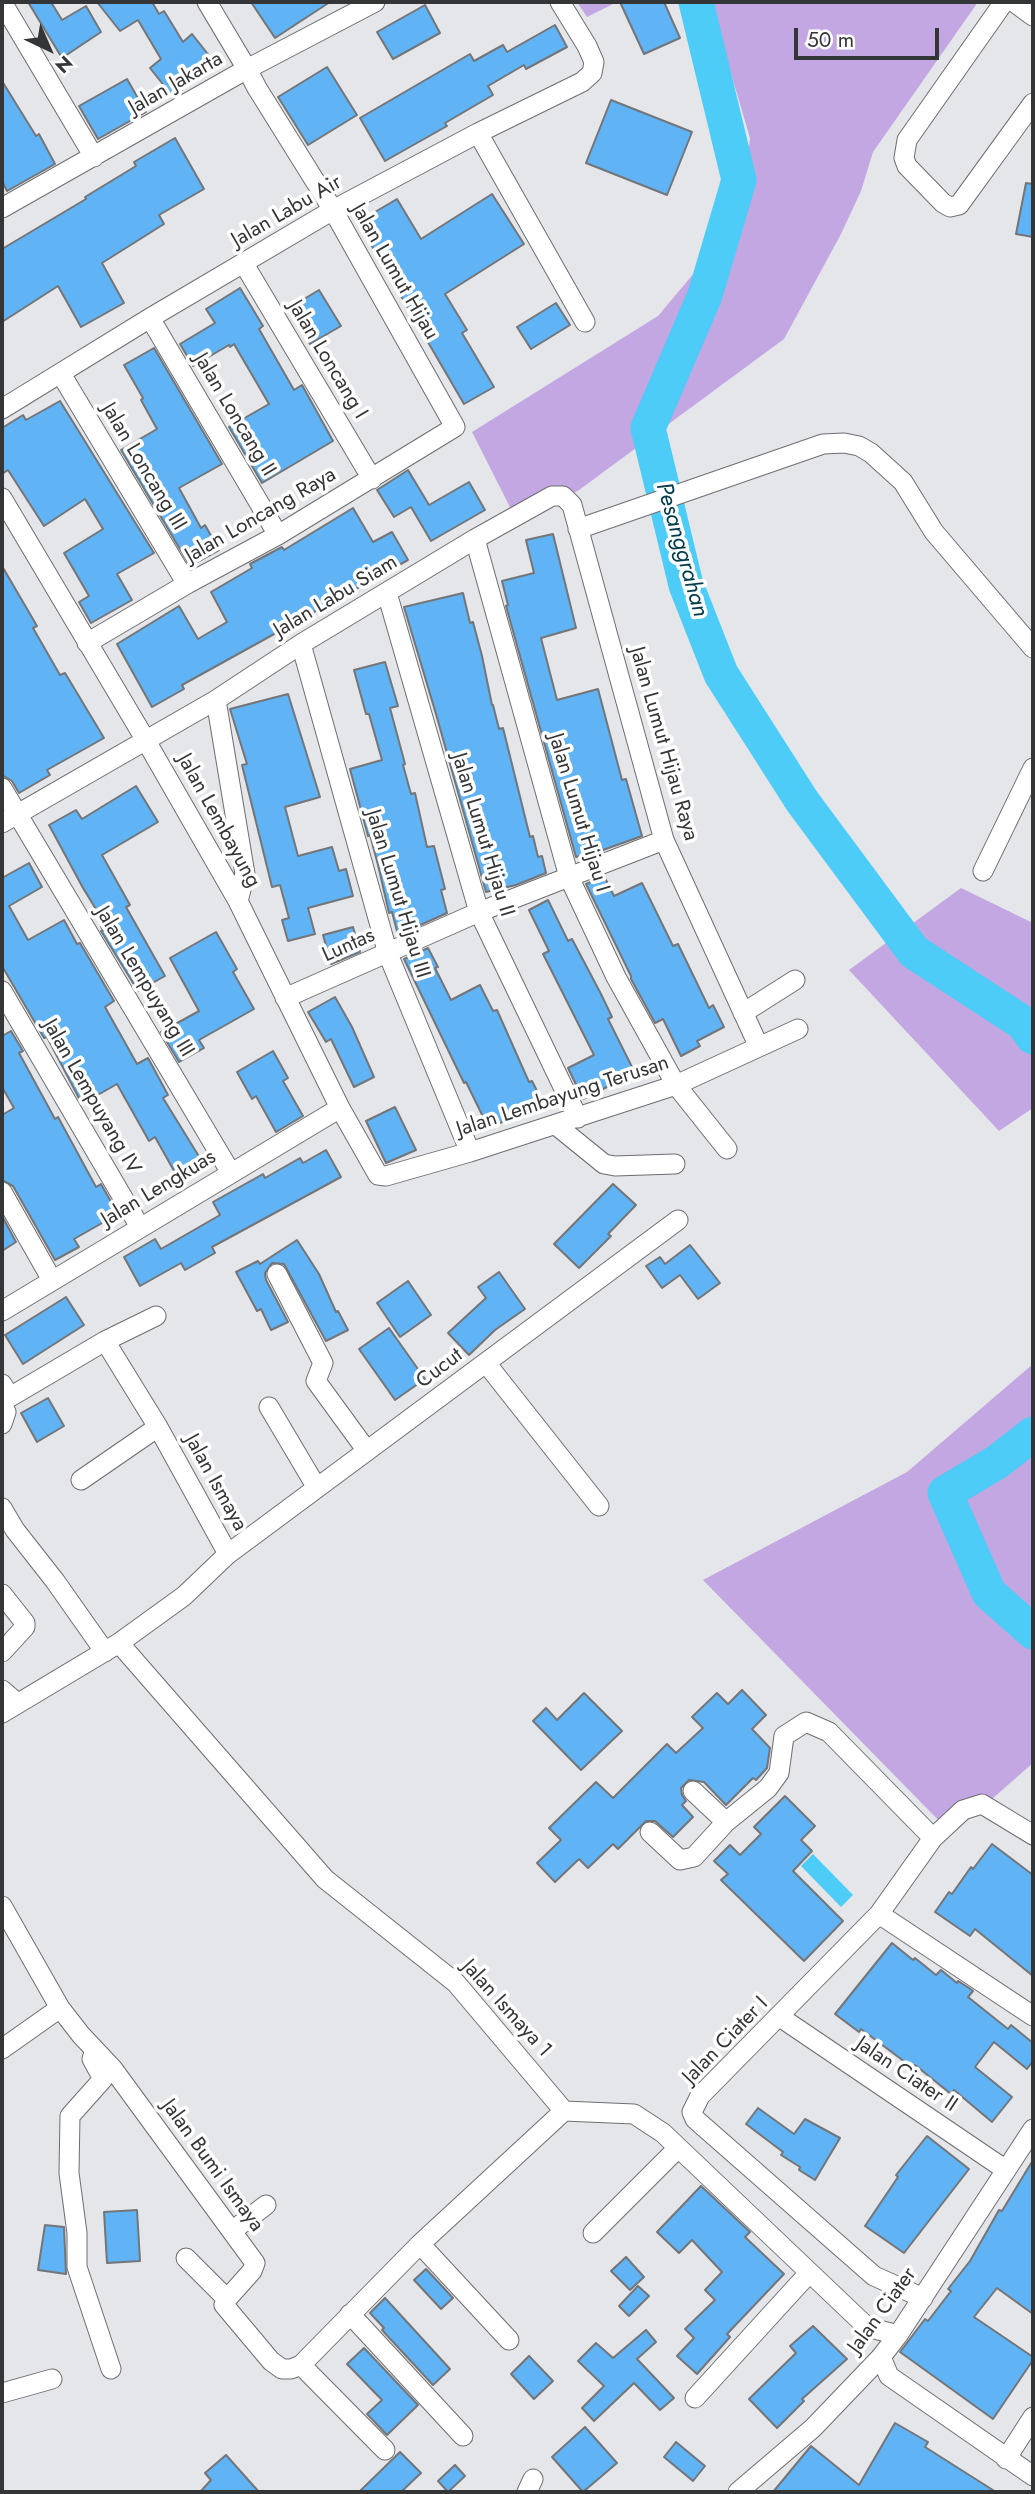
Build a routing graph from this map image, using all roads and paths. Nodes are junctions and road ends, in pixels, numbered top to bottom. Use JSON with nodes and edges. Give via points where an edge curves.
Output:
{"nodes":[{"id":1,"x":2,"y":2,"type":"edge"},
{"id":2,"x":207,"y":2,"type":"edge"},
{"id":3,"x":375,"y":2,"type":"edge"},
{"id":4,"x":560,"y":2,"type":"edge"},
{"id":5,"x":1003,"y":2,"type":"edge"},
{"id":6,"x":1014,"y":2,"type":"edge"},
{"id":7,"x":1033,"y":16,"type":"edge"},
{"id":8,"x":247,"y":69,"type":"junction"},
{"id":9,"x":1033,"y":103,"type":"edge"},
{"id":10,"x":478,"y":133,"type":"junction"},
{"id":11,"x":94,"y":157,"type":"junction"},
{"id":12,"x":2,"y":208,"type":"edge"},
{"id":13,"x":333,"y":210,"type":"junction"},
{"id":14,"x":244,"y":264,"type":"junction"},
{"id":15,"x":150,"y":318,"type":"junction"},
{"id":16,"x":585,"y":322,"type":"dead end"},
{"id":17,"x":61,"y":374,"type":"junction"},
{"id":18,"x":2,"y":409,"type":"edge"},
{"id":19,"x":455,"y":427,"type":"joint"},
{"id":20,"x":372,"y":479,"type":"junction"},
{"id":21,"x":552,"y":496,"type":"joint"},
{"id":22,"x":2,"y":498,"type":"edge"},
{"id":23,"x":578,"y":529,"type":"junction"},
{"id":24,"x":278,"y":535,"type":"junction"},
{"id":25,"x":475,"y":539,"type":"junction"},
{"id":26,"x":187,"y":584,"type":"junction"},
{"id":27,"x":387,"y":593,"type":"junction"},
{"id":28,"x":87,"y":643,"type":"junction"},
{"id":29,"x":301,"y":644,"type":"junction"},
{"id":30,"x":1033,"y":648,"type":"edge"},
{"id":31,"x":216,"y":700,"type":"junction"},
{"id":32,"x":145,"y":739,"type":"junction"},
{"id":33,"x":1033,"y":768,"type":"edge"},
{"id":34,"x":2,"y":788,"type":"edge"},
{"id":35,"x":10,"y":818,"type":"edge"},
{"id":36,"x":664,"y":840,"type":"junction"},
{"id":37,"x":983,"y":871,"type":"dead end"},
{"id":38,"x":569,"y":877,"type":"junction"},
{"id":39,"x":238,"y":901,"type":"junction"},
{"id":40,"x":479,"y":912,"type":"junction"},
{"id":41,"x":388,"y":954,"type":"junction"},
{"id":42,"x":795,"y":980,"type":"dead end"},
{"id":43,"x":2,"y":991,"type":"edge"},
{"id":44,"x":285,"y":998,"type":"junction"},
{"id":45,"x":743,"y":1013,"type":"junction"},
{"id":46,"x":798,"y":1029,"type":"dead end"},
{"id":47,"x":759,"y":1047,"type":"junction"},
{"id":48,"x":676,"y":1085,"type":"junction"},
{"id":49,"x":340,"y":1108,"type":"junction"},
{"id":50,"x":579,"y":1118,"type":"junction"},
{"id":51,"x":556,"y":1125,"type":"junction"},
{"id":52,"x":727,"y":1149,"type":"dead end"},
{"id":53,"x":470,"y":1152,"type":"junction"},
{"id":54,"x":675,"y":1164,"type":"dead end"},
{"id":55,"x":231,"y":1173,"type":"junction"},
{"id":56,"x":377,"y":1175,"type":"joint"},
{"id":57,"x":2,"y":1192,"type":"edge"},
{"id":58,"x":678,"y":1220,"type":"dead end"},
{"id":59,"x":140,"y":1227,"type":"junction"},
{"id":60,"x":277,"y":1274,"type":"dead end"},
{"id":61,"x":52,"y":1280,"type":"junction"},
{"id":62,"x":2,"y":1311,"type":"edge"},
{"id":63,"x":156,"y":1316,"type":"dead end"},
{"id":64,"x":105,"y":1341,"type":"junction"},
{"id":65,"x":486,"y":1363,"type":"junction"},
{"id":66,"x":2,"y":1384,"type":"edge"},
{"id":67,"x":2,"y":1404,"type":"edge"},
{"id":68,"x":269,"y":1407,"type":"dead end"},
{"id":69,"x":2,"y":1424,"type":"edge"},
{"id":70,"x":158,"y":1427,"type":"junction"},
{"id":71,"x":367,"y":1451,"type":"junction"},
{"id":72,"x":81,"y":1480,"type":"dead end"},
{"id":73,"x":317,"y":1488,"type":"junction"},
{"id":74,"x":599,"y":1506,"type":"dead end"},
{"id":75,"x":2,"y":1508,"type":"edge"},
{"id":76,"x":228,"y":1553,"type":"junction"},
{"id":77,"x":2,"y":1594,"type":"edge"},
{"id":78,"x":112,"y":1647,"type":"junction"},
{"id":79,"x":2,"y":1652,"type":"edge"},
{"id":80,"x":7,"y":1702,"type":"edge"},
{"id":81,"x":693,"y":1791,"type":"dead end"},
{"id":82,"x":726,"y":1822,"type":"junction"},
{"id":83,"x":650,"y":1832,"type":"dead end"},
{"id":84,"x":1033,"y":1835,"type":"edge"},
{"id":85,"x":933,"y":1839,"type":"junction"},
{"id":86,"x":2,"y":1906,"type":"edge"},
{"id":87,"x":879,"y":1914,"type":"junction"},
{"id":88,"x":60,"y":2008,"type":"junction"},
{"id":89,"x":1033,"y":2015,"type":"edge"},
{"id":90,"x":780,"y":2017,"type":"junction"},
{"id":91,"x":2,"y":2049,"type":"edge"},
{"id":92,"x":95,"y":2050,"type":"junction"},
{"id":93,"x":564,"y":2111,"type":"junction"},
{"id":94,"x":1033,"y":2129,"type":"edge"},
{"id":95,"x":677,"y":2149,"type":"junction"},
{"id":96,"x":1006,"y":2170,"type":"junction"},
{"id":97,"x":266,"y":2205,"type":"dead end"},
{"id":98,"x":232,"y":2231,"type":"junction"},
{"id":99,"x":593,"y":2233,"type":"dead end"},
{"id":100,"x":420,"y":2244,"type":"junction"},
{"id":101,"x":186,"y":2258,"type":"dead end"},
{"id":102,"x":809,"y":2273,"type":"junction"},
{"id":103,"x":923,"y":2298,"type":"junction"},
{"id":104,"x":227,"y":2299,"type":"junction"},
{"id":105,"x":350,"y":2314,"type":"junction"},
{"id":106,"x":898,"y":2335,"type":"junction"},
{"id":107,"x":509,"y":2340,"type":"dead end"},
{"id":108,"x":881,"y":2357,"type":"junction"},
{"id":109,"x":301,"y":2365,"type":"junction"},
{"id":110,"x":111,"y":2369,"type":"dead end"},
{"id":111,"x":52,"y":2379,"type":"dead end"},
{"id":112,"x":2,"y":2393,"type":"edge"},
{"id":113,"x":695,"y":2398,"type":"dead end"},
{"id":114,"x":1033,"y":2417,"type":"edge"},
{"id":115,"x":463,"y":2436,"type":"dead end"},
{"id":116,"x":385,"y":2450,"type":"dead end"},
{"id":117,"x":1006,"y":2459,"type":"junction"},
{"id":118,"x":1033,"y":2476,"type":"edge"},
{"id":119,"x":744,"y":2490,"type":"edge"}],
"edges":[{"from":1,"to":11,"type":"street"},
{"from":2,"to":8,"type":"street","name":"Jalan Lumut Hijau"},
{"from":3,"to":8,"type":"street","name":"Jalan Jakarta"},
{"from":4,"to":10,"type":"street","name":"Jalan Labu Air","via":[[594,62],[592,73]]},
{"from":5,"to":9,"type":"street","via":[[906,140],[907,166],[943,203],[960,205]]},
{"from":6,"to":7,"type":"street"},
{"from":8,"to":11,"type":"street","name":"Jalan Jakarta"},
{"from":8,"to":13,"type":"street","name":"Jalan Lumut Hijau"},
{"from":10,"to":13,"type":"street","name":"Jalan Labu Air"},
{"from":10,"to":16,"type":"street"},
{"from":11,"to":12,"type":"street","name":"Jalan Jakarta"},
{"from":13,"to":14,"type":"street","name":"Jalan Labu Air"},
{"from":13,"to":19,"type":"street","name":"Jalan Lumut Hijau"},
{"from":14,"to":15,"type":"street","name":"Jalan Labu Air"},
{"from":14,"to":20,"type":"street","name":"Jalan Loncang I"},
{"from":15,"to":17,"type":"street","name":"Jalan Labu Air"},
{"from":15,"to":24,"type":"street","name":"Jalan Loncang II"},
{"from":17,"to":18,"type":"street","name":"Jalan Labu Air"},
{"from":17,"to":26,"type":"street","name":"Jalan Loncang III"},
{"from":19,"to":20,"type":"street","name":"Jalan Loncang Raya"},
{"from":20,"to":24,"type":"street","name":"Jalan Loncang Raya"},
{"from":21,"to":23,"type":"street","name":"Jalan Lumut Hijau Raya","via":[[570,501]]},
{"from":21,"to":25,"type":"street","name":"Jalan Labu Siam"},
{"from":22,"to":28,"type":"street","name":"Jalan Lembayung"},
{"from":23,"to":30,"type":"street","via":[[823,444],[859,446],[903,482],[934,533]]},
{"from":23,"to":36,"type":"street","name":"Jalan Lumut Hijau Raya"},
{"from":24,"to":26,"type":"street","name":"Jalan Loncang Raya"},
{"from":25,"to":27,"type":"street","name":"Jalan Labu Siam"},
{"from":25,"to":38,"type":"street","name":"Jalan Lumut Hijau I"},
{"from":26,"to":28,"type":"street","name":"Jalan Loncang Raya"},
{"from":27,"to":29,"type":"street","name":"Jalan Labu Siam"},
{"from":27,"to":40,"type":"street","name":"Jalan Lumut Hijau II"},
{"from":28,"to":32,"type":"street","name":"Jalan Lembayung"},
{"from":29,"to":31,"type":"street","name":"Jalan Labu Siam"},
{"from":29,"to":41,"type":"street","name":"Jalan Lumut Hijau III"},
{"from":31,"to":32,"type":"street","name":"Jalan Labu Siam"},
{"from":31,"to":39,"type":"street","via":[[245,874]]},
{"from":32,"to":35,"type":"street","name":"Jalan Labu Siam"},
{"from":32,"to":39,"type":"street","name":"Jalan Lembayung"},
{"from":33,"to":37,"type":"street"},
{"from":34,"to":35,"type":"street","name":"Jalan Lempuyang III"},
{"from":35,"to":55,"type":"street","name":"Jalan Lempuyang III"},
{"from":36,"to":38,"type":"street","name":"Luntas"},
{"from":36,"to":45,"type":"street","name":"Jalan Lumut Hijau Raya"},
{"from":38,"to":40,"type":"street","name":"Luntas"},
{"from":38,"to":48,"type":"street","name":"Jalan Lumut Hijau I","via":[[616,977]]},
{"from":39,"to":44,"type":"street","name":"Jalan Lembayung"},
{"from":40,"to":41,"type":"street","name":"Luntas"},
{"from":40,"to":50,"type":"street","name":"Jalan Lumut Hijau II"},
{"from":41,"to":44,"type":"street","name":"Luntas"},
{"from":41,"to":53,"type":"street","name":"Jalan Lumut Hijau III"},
{"from":42,"to":45,"type":"street"},
{"from":43,"to":59,"type":"street","name":"Jalan Lempuyang IV"},
{"from":44,"to":49,"type":"street","name":"Jalan Lembayung"},
{"from":45,"to":47,"type":"street","name":"Jalan Lumut Hijau Raya"},
{"from":46,"to":47,"type":"street","name":"Jalan Lembayung Terusan"},
{"from":47,"to":48,"type":"street","name":"Jalan Lembayung Terusan"},
{"from":48,"to":50,"type":"street","name":"Jalan Lembayung Terusan"},
{"from":48,"to":52,"type":"street","name":"Jalan Lumut Hijau I"},
{"from":49,"to":55,"type":"street","name":"Jalan Lengkuas"},
{"from":49,"to":56,"type":"street","name":"Jalan Lembayung"},
{"from":50,"to":51,"type":"street","name":"Jalan Lembayung Terusan"},
{"from":51,"to":53,"type":"street","name":"Jalan Lembayung Terusan"},
{"from":51,"to":54,"type":"street","via":[[604,1164]]},
{"from":53,"to":56,"type":"street","name":"Jalan Lembayung Terusan"},
{"from":55,"to":59,"type":"street","name":"Jalan Lengkuas"},
{"from":57,"to":61,"type":"street"},
{"from":58,"to":65,"type":"street","name":"Cucut"},
{"from":59,"to":61,"type":"street","name":"Jalan Lengkuas"},
{"from":60,"to":71,"type":"street","via":[[323,1363],[316,1381]]},
{"from":61,"to":62,"type":"street","name":"Jalan Lengkuas"},
{"from":63,"to":64,"type":"street"},
{"from":64,"to":66,"type":"street","via":[[10,1397]]},
{"from":64,"to":70,"type":"street","name":"Jalan Ismaya"},
{"from":65,"to":71,"type":"street","name":"Cucut"},
{"from":65,"to":74,"type":"street"},
{"from":67,"to":69,"type":"street","via":[[6,1412]]},
{"from":68,"to":73,"type":"street"},
{"from":70,"to":72,"type":"street"},
{"from":70,"to":76,"type":"street","name":"Jalan Ismaya"},
{"from":71,"to":73,"type":"street","name":"Cucut"},
{"from":73,"to":76,"type":"street","name":"Cucut"},
{"from":75,"to":78,"type":"street","name":"Jalan Ismaya 1","via":[[55,1581]]},
{"from":76,"to":78,"type":"street","name":"Jalan Ismaya","via":[[184,1596]]},
{"from":77,"to":79,"type":"street","via":[[25,1627]]},
{"from":78,"to":80,"type":"street","name":"Jalan Ismaya"},
{"from":78,"to":93,"type":"street","name":"Jalan Ismaya 1","via":[[325,1879],[456,1983]]},
{"from":81,"to":82,"type":"street"},
{"from":82,"to":83,"type":"street","via":[[694,1857],[680,1860]]},
{"from":82,"to":85,"type":"street","via":[[768,1788],[779,1773],[785,1735],[806,1723],[829,1732]]},
{"from":84,"to":85,"type":"street","name":"Jalan Ciater I","via":[[982,1804],[963,1810]]},
{"from":85,"to":87,"type":"street","name":"Jalan Ciater I"},
{"from":86,"to":88,"type":"street","name":"Jalan Bumi Ismaya"},
{"from":87,"to":89,"type":"street"},
{"from":87,"to":90,"type":"street","name":"Jalan Ciater I"},
{"from":88,"to":91,"type":"street"},
{"from":88,"to":92,"type":"street","name":"Jalan Bumi Ismaya"},
{"from":90,"to":96,"type":"street","name":"Jalan Ciater II"},
{"from":90,"to":103,"type":"street","name":"Jalan Ciater I","via":[[700,2096],[692,2112],[695,2119],[874,2276]]},
{"from":92,"to":98,"type":"street","name":"Jalan Bumi Ismaya"},
{"from":92,"to":110,"type":"street","via":[[92,2059],[103,2079],[70,2116],[69,2174],[77,2267]]},
{"from":93,"to":95,"type":"street","via":[[634,2114],[663,2133]]},
{"from":93,"to":100,"type":"street"},
{"from":94,"to":96,"type":"street","name":"Jalan Ciater"},
{"from":95,"to":99,"type":"street"},
{"from":95,"to":102,"type":"street"},
{"from":96,"to":103,"type":"street","name":"Jalan Ciater"},
{"from":97,"to":98,"type":"street"},
{"from":98,"to":104,"type":"street","name":"Jalan Bumi Ismaya","via":[[255,2263]]},
{"from":100,"to":105,"type":"street"},
{"from":100,"to":107,"type":"street"},
{"from":101,"to":104,"type":"street"},
{"from":102,"to":106,"type":"street","via":[[867,2327]]},
{"from":102,"to":113,"type":"street"},
{"from":103,"to":106,"type":"street","name":"Jalan Ciater"},
{"from":104,"to":109,"type":"street","via":[[224,2305],[231,2315],[271,2361],[282,2369]]},
{"from":105,"to":109,"type":"street"},
{"from":105,"to":115,"type":"street"},
{"from":106,"to":108,"type":"street","name":"Jalan Ciater"},
{"from":108,"to":117,"type":"street","via":[[889,2376]]},
{"from":108,"to":119,"type":"street","name":"Jalan Ciater","via":[[813,2428]]},
{"from":109,"to":116,"type":"street"},
{"from":111,"to":112,"type":"street"},
{"from":114,"to":117,"type":"street"},
{"from":117,"to":118,"type":"street"}]}
